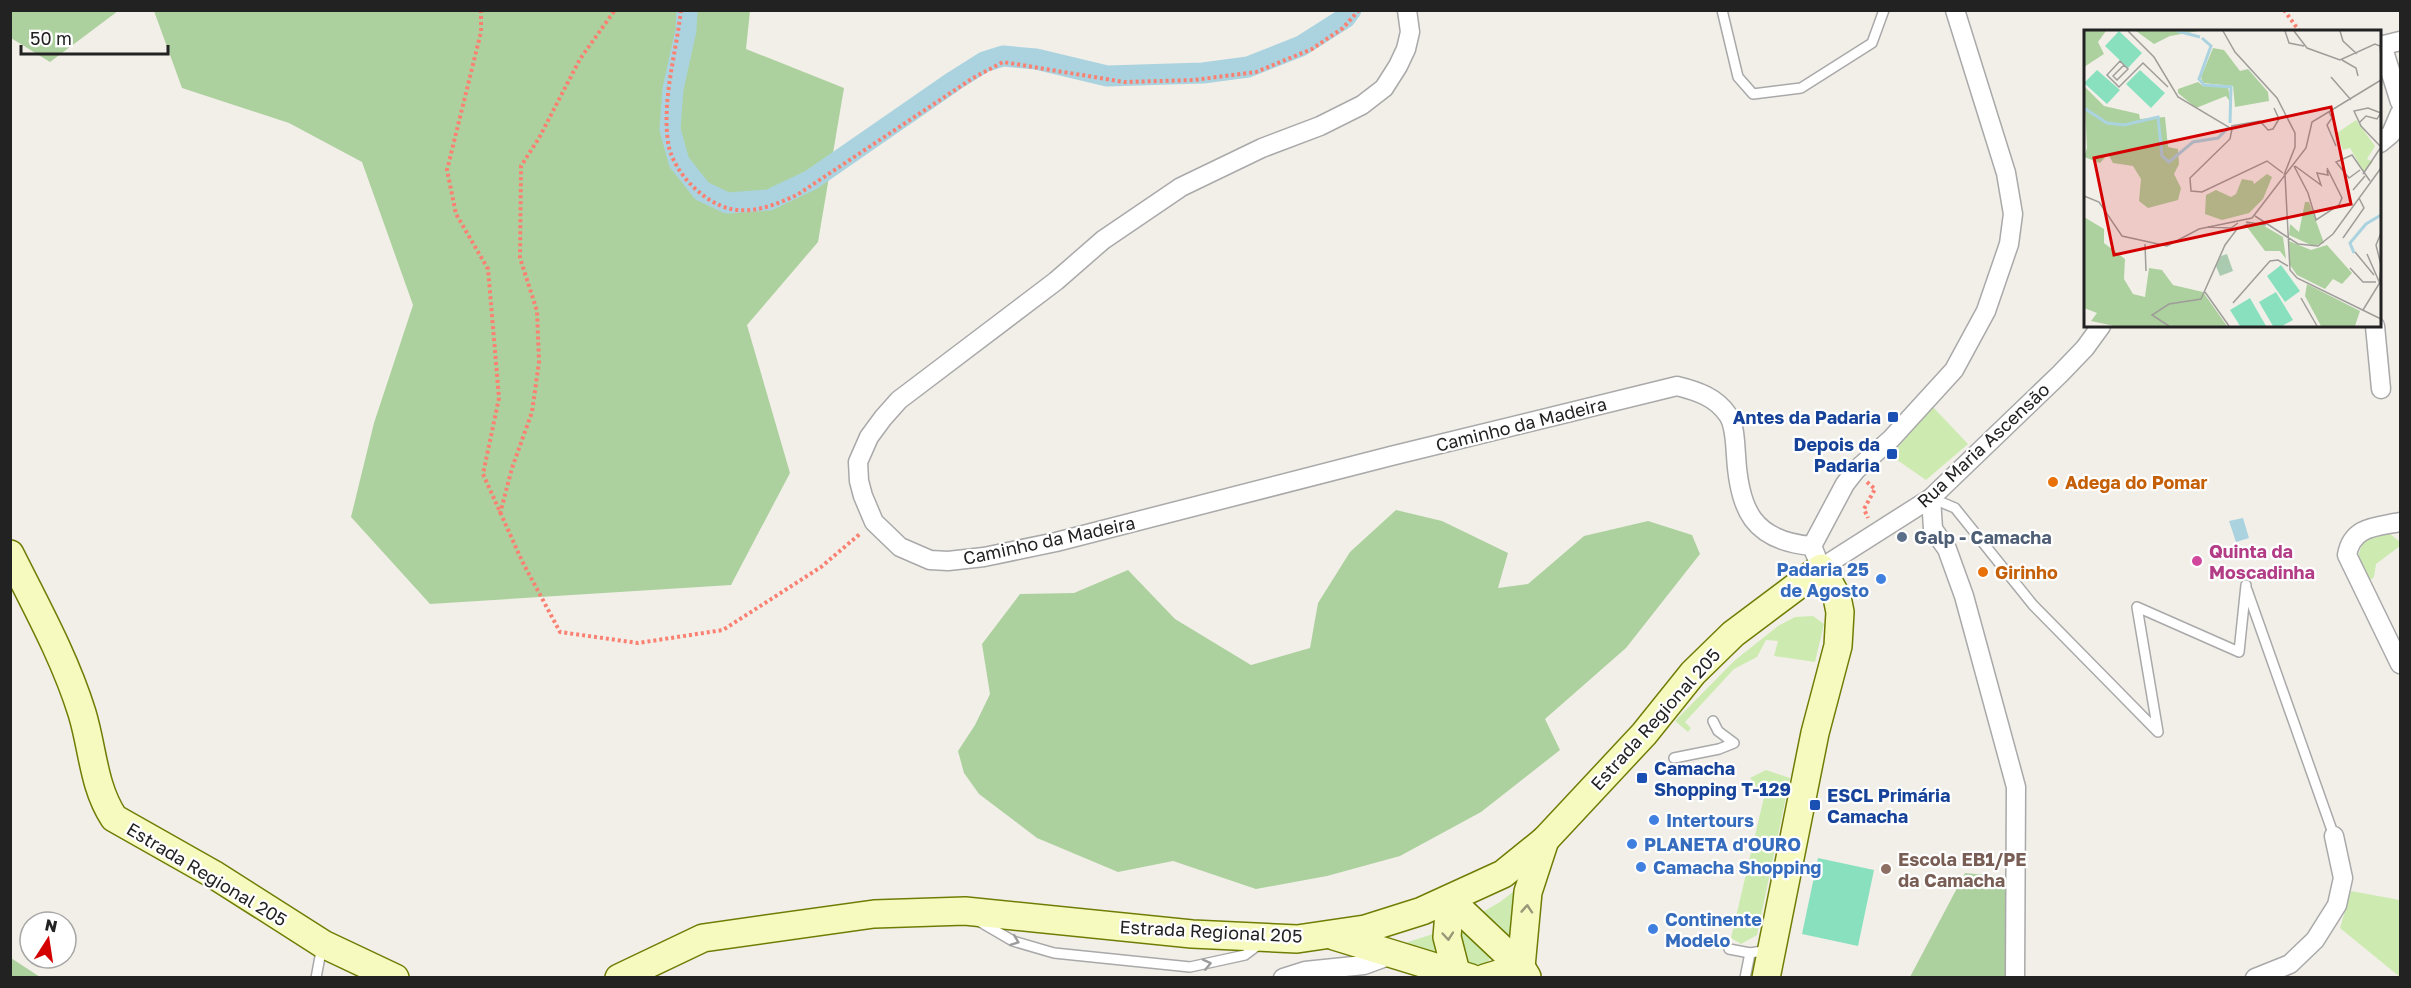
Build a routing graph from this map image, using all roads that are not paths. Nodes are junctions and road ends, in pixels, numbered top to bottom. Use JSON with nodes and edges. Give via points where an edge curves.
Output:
{"nodes":[{"id":1,"x":1407,"y":10,"type":"edge"},
{"id":2,"x":1722,"y":10,"type":"edge"},
{"id":3,"x":1884,"y":10,"type":"edge"},
{"id":4,"x":1955,"y":10,"type":"edge"},
{"id":5,"x":2400,"y":41,"type":"edge"},
{"id":6,"x":2381,"y":45,"type":"edge"},
{"id":7,"x":2381,"y":48,"type":"edge"},
{"id":8,"x":2400,"y":102,"type":"edge"},
{"id":9,"x":2400,"y":113,"type":"edge"},
{"id":10,"x":2381,"y":141,"type":"edge"},
{"id":11,"x":2100,"y":327,"type":"edge"},
{"id":12,"x":2375,"y":327,"type":"edge"},
{"id":13,"x":2381,"y":389,"type":"dead end"},
{"id":14,"x":1931,"y":498,"type":"junction"},
{"id":15,"x":2400,"y":522,"type":"edge"},
{"id":16,"x":10,"y":554,"type":"edge"},
{"id":17,"x":1817,"y":557,"type":"junction"},
{"id":18,"x":2400,"y":664,"type":"edge"},
{"id":19,"x":1713,"y":721,"type":"dead end"},
{"id":20,"x":1674,"y":758,"type":"dead end"},
{"id":21,"x":2334,"y":836,"type":"joint"},
{"id":22,"x":1545,"y":840,"type":"junction"},
{"id":23,"x":1450,"y":900,"type":"junction"},
{"id":24,"x":1330,"y":935,"type":"junction"},
{"id":25,"x":322,"y":944,"type":"junction"},
{"id":26,"x":1729,"y":949,"type":"dead end"},
{"id":27,"x":1761,"y":951,"type":"junction"},
{"id":28,"x":1396,"y":953,"type":"junction"},
{"id":29,"x":1524,"y":972,"type":"edge"},
{"id":30,"x":1463,"y":975,"type":"edge"},
{"id":31,"x":316,"y":978,"type":"edge"},
{"id":32,"x":395,"y":978,"type":"edge"},
{"id":33,"x":619,"y":978,"type":"edge"},
{"id":34,"x":1283,"y":978,"type":"edge"},
{"id":35,"x":1485,"y":978,"type":"edge"},
{"id":36,"x":1745,"y":978,"type":"edge"},
{"id":37,"x":1766,"y":978,"type":"edge"},
{"id":38,"x":2015,"y":978,"type":"edge"},
{"id":39,"x":2255,"y":978,"type":"edge"}],
"edges":[{"from":1,"to":17,"type":"street","name":"Caminho da Madeira","via":[[1410,32],[1398,66],[1384,88],[1362,105],[1181,187],[1103,240],[1056,282],[899,400],[869,437],[858,462],[859,481],[874,522],[900,547],[930,560],[984,557],[1677,386],[1715,400],[1729,416],[1740,490],[1749,516],[1782,541]]},
{"from":2,"to":3,"type":"lane","via":[[1738,77],[1753,94],[1801,88],[1872,43]]},
{"from":4,"to":17,"type":"street","via":[[2006,173],[2013,214],[2009,244],[1986,311],[1954,370],[1845,484]]},
{"from":5,"to":6,"type":"street"},
{"from":7,"to":8,"type":"street"},
{"from":9,"to":10,"type":"street","via":[[2391,134]]},
{"from":11,"to":14,"type":"street","name":"Rua Maria Ascensão","via":[[2060,374]]},
{"from":12,"to":13,"type":"street"},
{"from":14,"to":17,"type":"street","name":"Rua Maria Ascensão"},
{"from":14,"to":21,"type":"lane","via":[[1955,508],[2033,605],[2158,732],[2138,608],[2239,652],[2246,585]]},
{"from":14,"to":38,"type":"street","via":[[1933,529],[1947,549],[1964,596],[2016,788]]},
{"from":15,"to":18,"type":"street","via":[[2367,528],[2349,543],[2347,555]]},
{"from":16,"to":25,"type":"main road","name":"Estrada Regional 205","via":[[66,669],[82,714],[98,786],[114,818],[213,873]]},
{"from":17,"to":22,"type":"main road","name":"Estrada Regional 205","via":[[1693,673],[1644,734]]},
{"from":17,"to":27,"type":"main road","via":[[1837,597],[1838,646]]},
{"from":19,"to":20,"type":"lane","via":[[1734,742]]},
{"from":21,"to":39,"type":"street","via":[[2343,878],[2337,904],[2315,940],[2290,964]]},
{"from":22,"to":23,"type":"main road","name":"Estrada Regional 205","via":[[1503,874]]},
{"from":29,"to":22,"type":"main road","one_way":true,"via":[[1528,892]]},
{"from":23,"to":24,"type":"main road","name":"Estrada Regional 205","via":[[1365,929]]},
{"from":23,"to":29,"type":"main road"},
{"from":23,"to":30,"type":"main road","one_way":true,"via":[[1447,937]]},
{"from":24,"to":28,"type":"main road"},
{"from":24,"to":33,"type":"main road","name":"Estrada Regional 205","via":[[1297,939],[1192,934],[965,911],[874,914],[703,938]]},
{"from":25,"to":31,"type":"lane"},
{"from":25,"to":32,"type":"main road","name":"Estrada Regional 205"},
{"from":26,"to":27,"type":"lane"},
{"from":27,"to":36,"type":"lane"},
{"from":27,"to":37,"type":"main road"},
{"from":28,"to":30,"type":"main road"},
{"from":28,"to":34,"type":"street","via":[[1364,965],[1305,971]]},
{"from":29,"to":35,"type":"main road"}]}
